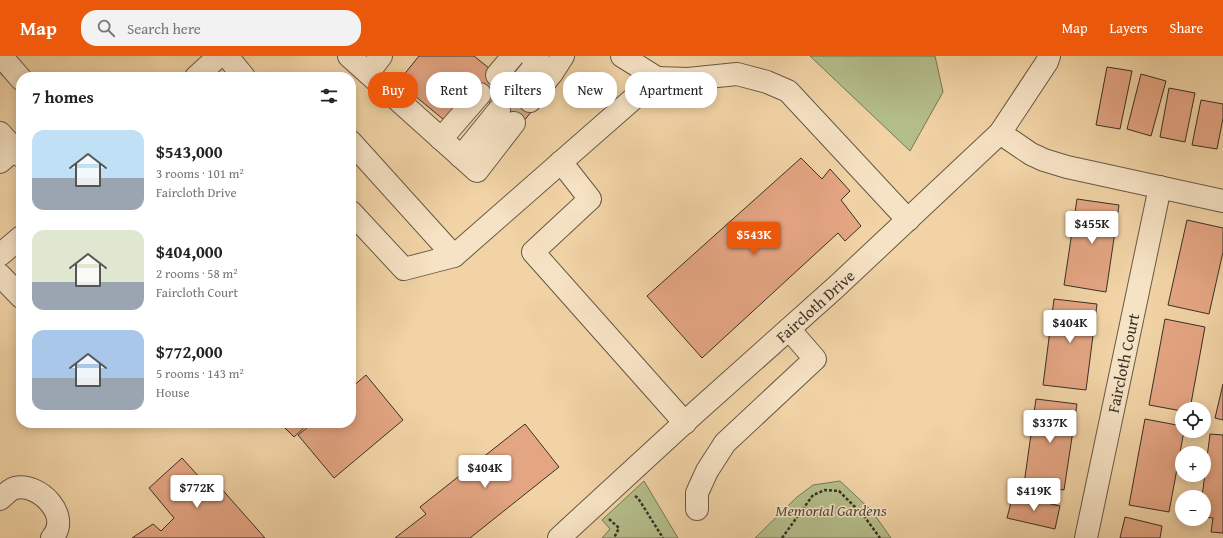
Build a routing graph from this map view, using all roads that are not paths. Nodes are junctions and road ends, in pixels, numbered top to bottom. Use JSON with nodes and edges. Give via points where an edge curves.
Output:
{"nodes":[{"id":1,"x":1,"y":56,"type":"edge"},
{"id":2,"x":227,"y":56,"type":"edge"},
{"id":3,"x":349,"y":56,"type":"edge"},
{"id":4,"x":381,"y":56,"type":"edge"},
{"id":5,"x":622,"y":56,"type":"edge"},
{"id":6,"x":1049,"y":56,"type":"edge"},
{"id":7,"x":538,"y":61,"type":"edge"},
{"id":8,"x":240,"y":72,"type":"edge"},
{"id":9,"x":369,"y":72,"type":"edge"},
{"id":10,"x":528,"y":72,"type":"tunnel mouth"},
{"id":11,"x":647,"y":72,"type":"edge"},
{"id":12,"x":16,"y":73,"type":"edge"},
{"id":13,"x":368,"y":73,"type":"edge"},
{"id":14,"x":717,"y":76,"type":"edge"},
{"id":15,"x":625,"y":106,"type":"edge"},
{"id":16,"x":407,"y":108,"type":"edge"},
{"id":17,"x":0,"y":133,"type":"edge"},
{"id":18,"x":1000,"y":133,"type":"junction"},
{"id":19,"x":356,"y":148,"type":"edge"},
{"id":20,"x":459,"y":155,"type":"junction"},
{"id":21,"x":12,"y":156,"type":"edge"},
{"id":22,"x":561,"y":162,"type":"junction"},
{"id":23,"x":1160,"y":187,"type":"junction"},
{"id":24,"x":1223,"y":201,"type":"edge"},
{"id":25,"x":356,"y":217,"type":"edge"},
{"id":26,"x":908,"y":220,"type":"junction"},
{"id":27,"x":454,"y":256,"type":"junction"},
{"id":28,"x":0,"y":275,"type":"edge"},
{"id":29,"x":16,"y":292,"type":"edge"},
{"id":30,"x":789,"y":329,"type":"junction"},
{"id":31,"x":685,"y":422,"type":"junction"},
{"id":32,"x":0,"y":499,"type":"edge"},
{"id":33,"x":697,"y":509,"type":"dead end"},
{"id":34,"x":52,"y":538,"type":"edge"},
{"id":35,"x":559,"y":538,"type":"edge"},
{"id":36,"x":1086,"y":538,"type":"edge"}],
"edges":[{"from":1,"to":12,"type":"street"},
{"from":2,"to":8,"type":"street"},
{"from":3,"to":13,"type":"street"},
{"from":4,"to":9,"type":"street"},
{"from":5,"to":11,"type":"street"},
{"from":6,"to":18,"type":"street","name":"Faircloth Drive"},
{"from":7,"to":10,"type":"street"},
{"from":14,"to":26,"type":"street","via":[[737,74],[788,91]]},
{"from":15,"to":22,"type":"street"},
{"from":16,"to":20,"type":"street"},
{"from":17,"to":21,"type":"street"},
{"from":18,"to":23,"type":"street","via":[[1044,160]]},
{"from":18,"to":26,"type":"street","name":"Faircloth Drive"},
{"from":19,"to":27,"type":"street"},
{"from":20,"to":20,"type":"street","via":[[497,108]]},
{"from":22,"to":27,"type":"street"},
{"from":22,"to":31,"type":"street","via":[[590,200],[533,252]]},
{"from":23,"to":24,"type":"street"},
{"from":23,"to":36,"type":"street","name":"Faircloth Court"},
{"from":25,"to":27,"type":"street","via":[[404,268]]},
{"from":26,"to":30,"type":"street","name":"Faircloth Drive"},
{"from":28,"to":29,"type":"street"},
{"from":30,"to":31,"type":"street","name":"Faircloth Drive"},
{"from":30,"to":33,"type":"street","via":[[815,359],[725,442],[697,493]]},
{"from":31,"to":35,"type":"street","name":"Faircloth Drive"},
{"from":32,"to":34,"type":"street","via":[[14,488],[26,487],[39,492],[48,500],[58,516],[58,527]]}]}
